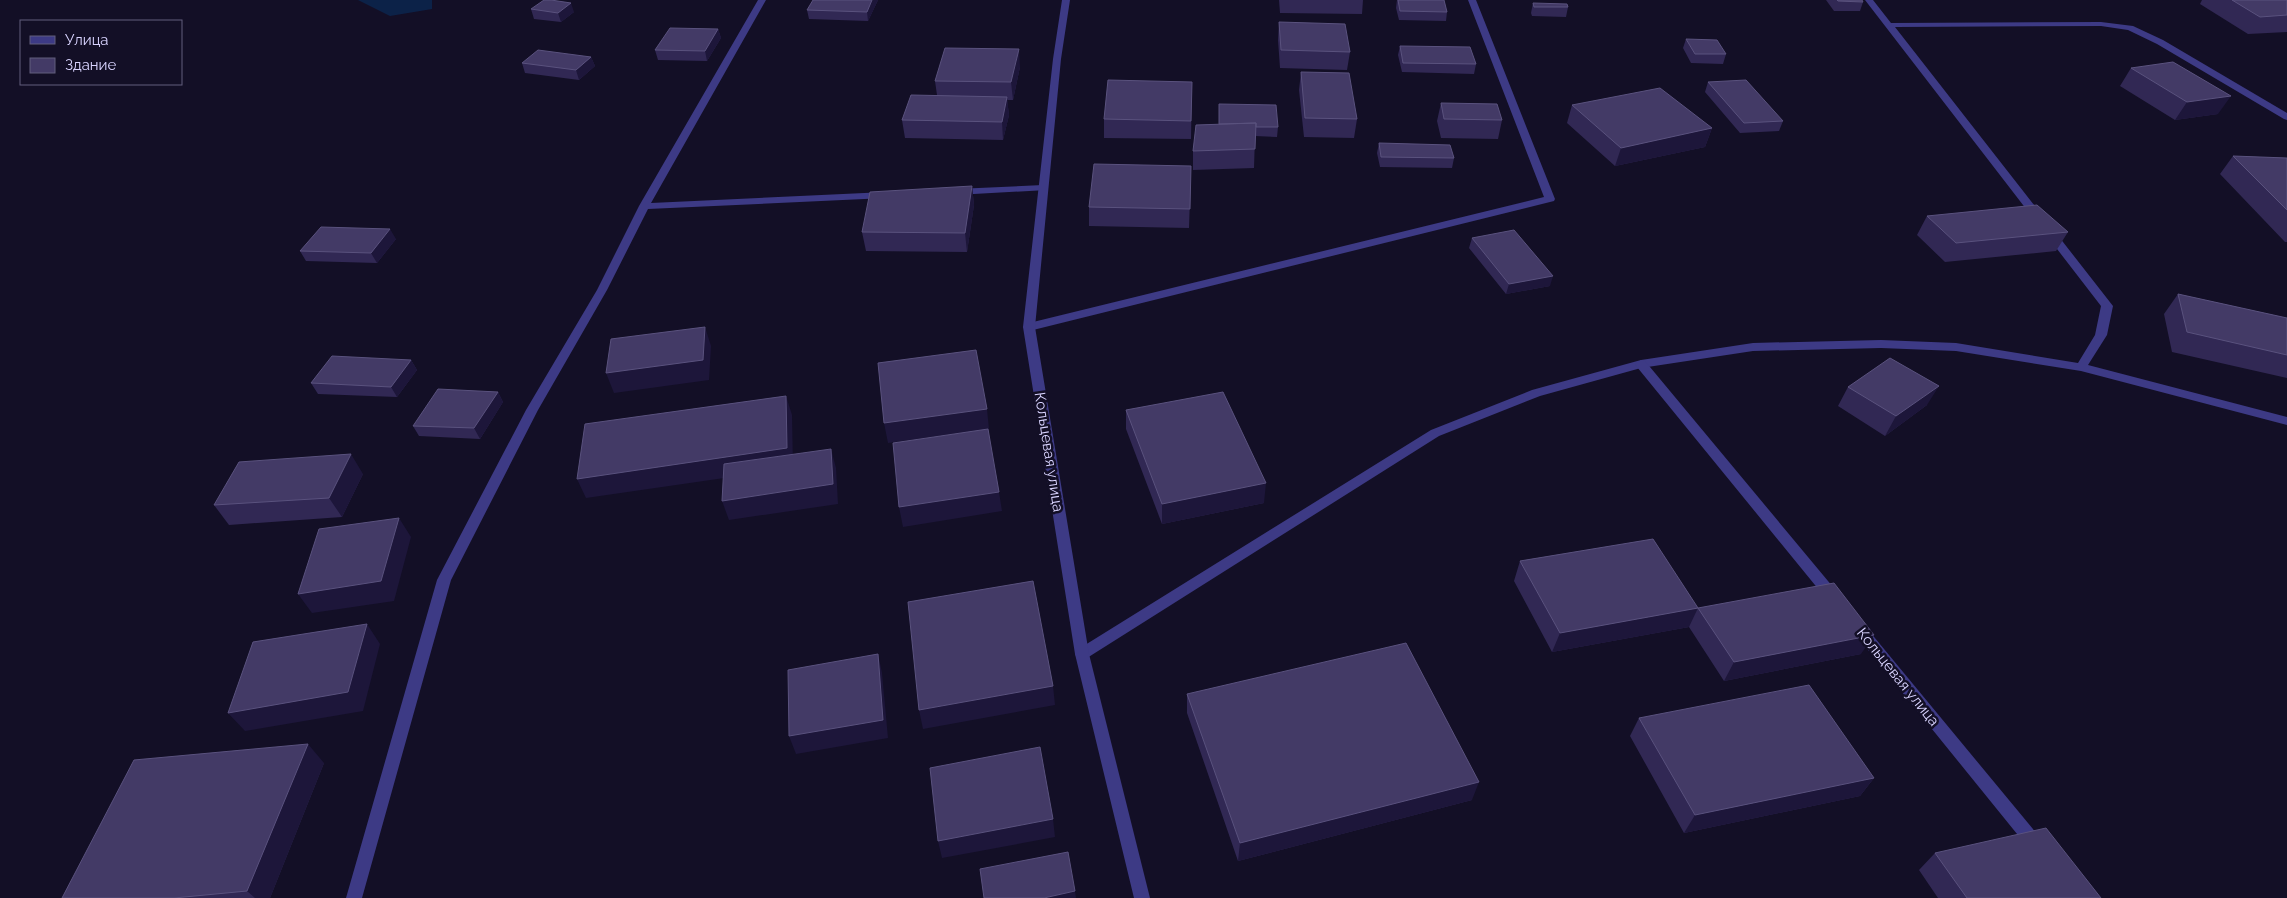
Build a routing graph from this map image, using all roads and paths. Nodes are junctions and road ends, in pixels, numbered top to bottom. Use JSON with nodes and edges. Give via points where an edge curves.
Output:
{"nodes":[{"id":1,"x":762,"y":0,"type":"edge"},
{"id":2,"x":1066,"y":0,"type":"edge"},
{"id":3,"x":1472,"y":0,"type":"edge"},
{"id":4,"x":1869,"y":0,"type":"edge"},
{"id":5,"x":1888,"y":25,"type":"junction"},
{"id":6,"x":2287,"y":118,"type":"edge"},
{"id":7,"x":1043,"y":188,"type":"junction"},
{"id":8,"x":946,"y":192,"type":"edge"},
{"id":9,"x":897,"y":194,"type":"edge"},
{"id":10,"x":644,"y":206,"type":"junction"},
{"id":11,"x":1029,"y":327,"type":"junction"},
{"id":12,"x":1641,"y":364,"type":"junction"},
{"id":13,"x":2081,"y":367,"type":"junction"},
{"id":14,"x":2287,"y":421,"type":"edge"},
{"id":15,"x":1082,"y":654,"type":"junction"},
{"id":16,"x":2048,"y":860,"type":"edge"},
{"id":17,"x":354,"y":898,"type":"edge"},
{"id":18,"x":1142,"y":898,"type":"edge"}],
"edges":[{"from":1,"to":10,"type":"street"},
{"from":2,"to":7,"type":"street","name":"Кольцевая улица"},
{"from":3,"to":11,"type":"street","via":[[1550,200]]},
{"from":4,"to":5,"type":"street"},
{"from":5,"to":6,"type":"street","via":[[2101,24],[2130,28],[2160,42]]},
{"from":5,"to":13,"type":"street","via":[[2107,306],[2101,335]]},
{"from":7,"to":8,"type":"street"},
{"from":7,"to":11,"type":"street","name":"Кольцевая улица"},
{"from":9,"to":10,"type":"street"},
{"from":10,"to":17,"type":"street","via":[[602,290],[532,410],[444,580]]},
{"from":11,"to":15,"type":"street","name":"Кольцевая улица"},
{"from":12,"to":13,"type":"street","via":[[1752,347],[1881,344],[1956,347]]},
{"from":12,"to":15,"type":"street","via":[[1536,392],[1436,433]]},
{"from":12,"to":16,"type":"street","name":"Кольцевая улица"},
{"from":13,"to":14,"type":"street"},
{"from":15,"to":18,"type":"street","name":"Кольцевая улица"}]}
